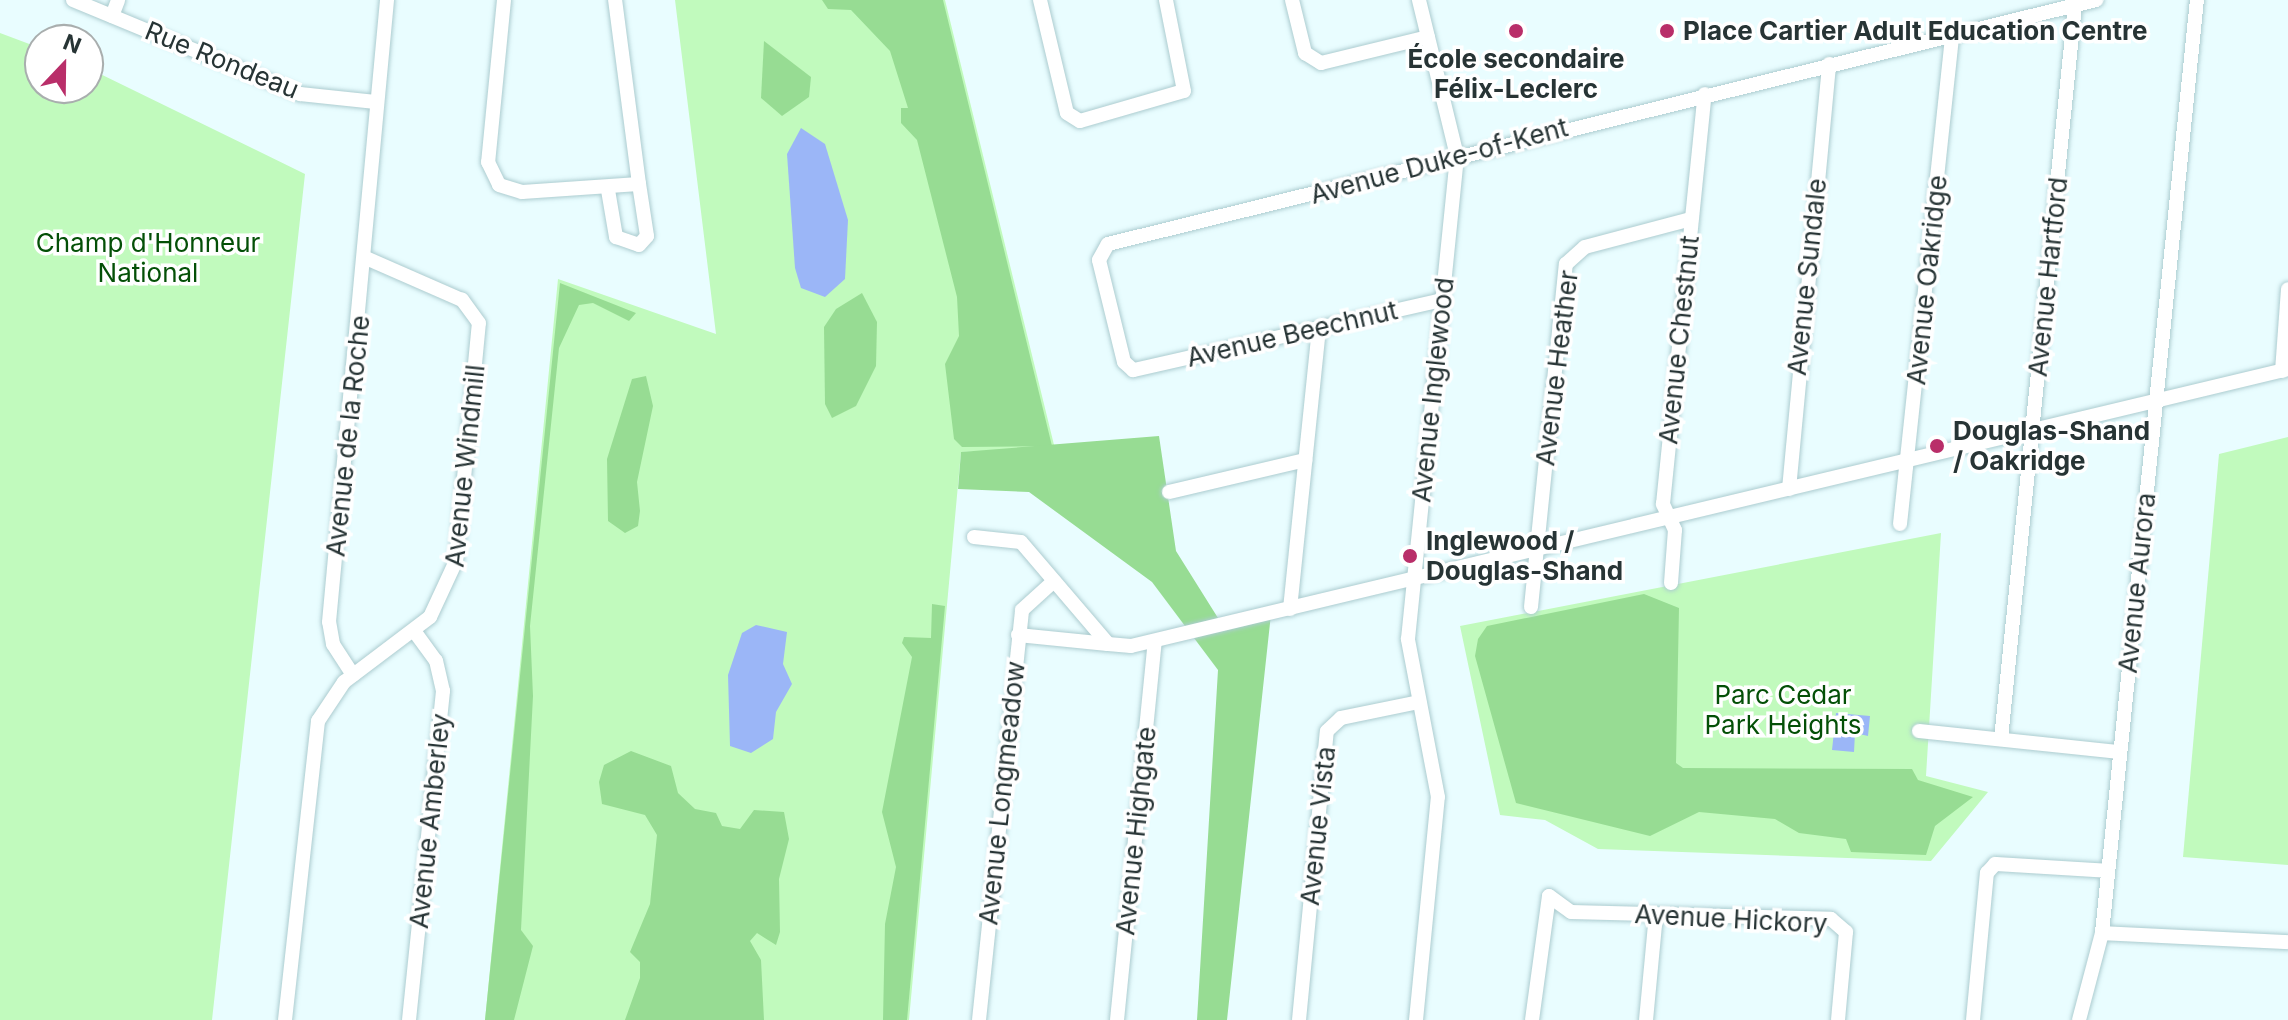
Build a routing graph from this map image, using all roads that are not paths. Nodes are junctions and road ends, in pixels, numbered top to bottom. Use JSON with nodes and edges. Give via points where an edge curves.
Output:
{"nodes":[{"id":1,"x":73,"y":0,"type":"edge"},
{"id":2,"x":118,"y":0,"type":"edge"},
{"id":3,"x":387,"y":0,"type":"edge"},
{"id":4,"x":504,"y":0,"type":"edge"},
{"id":5,"x":615,"y":0,"type":"edge"},
{"id":6,"x":1040,"y":0,"type":"edge"},
{"id":7,"x":1166,"y":0,"type":"edge"},
{"id":8,"x":1292,"y":0,"type":"edge"},
{"id":9,"x":1419,"y":0,"type":"edge"},
{"id":10,"x":2096,"y":0,"type":"edge"},
{"id":11,"x":2197,"y":0,"type":"edge"},
{"id":12,"x":2075,"y":5,"type":"junction"},
{"id":13,"x":112,"y":16,"type":"junction"},
{"id":14,"x":1952,"y":35,"type":"junction"},
{"id":15,"x":1428,"y":37,"type":"junction"},
{"id":16,"x":1829,"y":64,"type":"junction"},
{"id":17,"x":1705,"y":94,"type":"junction"},
{"id":18,"x":376,"y":102,"type":"junction"},
{"id":19,"x":1457,"y":156,"type":"junction"},
{"id":20,"x":639,"y":184,"type":"junction"},
{"id":21,"x":608,"y":190,"type":"junction"},
{"id":22,"x":1691,"y":219,"type":"junction"},
{"id":23,"x":366,"y":258,"type":"junction"},
{"id":24,"x":2288,"y":289,"type":"edge"},
{"id":25,"x":1442,"y":300,"type":"junction"},
{"id":26,"x":1319,"y":328,"type":"junction"},
{"id":27,"x":1143,"y":369,"type":"joint"},
{"id":28,"x":2285,"y":370,"type":"edge"},
{"id":29,"x":2155,"y":402,"type":"junction"},
{"id":30,"x":2032,"y":431,"type":"junction"},
{"id":31,"x":1305,"y":460,"type":"junction"},
{"id":32,"x":1908,"y":461,"type":"junction"},
{"id":33,"x":1789,"y":489,"type":"junction"},
{"id":34,"x":1169,"y":492,"type":"dead end"},
{"id":35,"x":1669,"y":518,"type":"junction"},
{"id":36,"x":1900,"y":524,"type":"dead end"},
{"id":37,"x":974,"y":537,"type":"dead end"},
{"id":38,"x":1538,"y":548,"type":"junction"},
{"id":39,"x":1415,"y":580,"type":"junction"},
{"id":40,"x":1054,"y":581,"type":"junction"},
{"id":41,"x":1671,"y":583,"type":"dead end"},
{"id":42,"x":1531,"y":607,"type":"dead end"},
{"id":43,"x":1290,"y":609,"type":"junction"},
{"id":44,"x":414,"y":631,"type":"junction"},
{"id":45,"x":1018,"y":635,"type":"junction"},
{"id":46,"x":1155,"y":642,"type":"junction"},
{"id":47,"x":1108,"y":644,"type":"junction"},
{"id":48,"x":353,"y":675,"type":"junction"},
{"id":49,"x":1419,"y":702,"type":"junction"},
{"id":50,"x":1919,"y":731,"type":"dead end"},
{"id":51,"x":2001,"y":739,"type":"junction"},
{"id":52,"x":2120,"y":752,"type":"junction"},
{"id":53,"x":2108,"y":871,"type":"junction"},
{"id":54,"x":1656,"y":915,"type":"junction"},
{"id":55,"x":2102,"y":933,"type":"junction"},
{"id":56,"x":2288,"y":942,"type":"edge"},
{"id":57,"x":285,"y":1020,"type":"edge"},
{"id":58,"x":409,"y":1020,"type":"edge"},
{"id":59,"x":979,"y":1020,"type":"edge"},
{"id":60,"x":1117,"y":1020,"type":"edge"},
{"id":61,"x":1299,"y":1020,"type":"edge"},
{"id":62,"x":1416,"y":1020,"type":"edge"},
{"id":63,"x":1532,"y":1020,"type":"edge"},
{"id":64,"x":1646,"y":1020,"type":"edge"},
{"id":65,"x":1838,"y":1020,"type":"edge"},
{"id":66,"x":1973,"y":1020,"type":"edge"},
{"id":67,"x":2079,"y":1020,"type":"edge"}],
"edges":[{"from":1,"to":13,"type":"street","name":"Rue Rondeau"},
{"from":2,"to":13,"type":"street"},
{"from":3,"to":18,"type":"street","name":"Avenue de la Roche"},
{"from":4,"to":21,"type":"street","via":[[491,173],[499,185],[522,192]]},
{"from":5,"to":20,"type":"street"},
{"from":6,"to":7,"type":"street","via":[[1067,113],[1080,121],[1184,91]]},
{"from":8,"to":15,"type":"street","via":[[1305,53],[1321,63]]},
{"from":9,"to":15,"type":"street","name":"Avenue Inglewood"},
{"from":10,"to":12,"type":"street","name":"Avenue Duke-of-Kent"},
{"from":11,"to":29,"type":"street","name":"Avenue Aurora"},
{"from":12,"to":14,"type":"street","name":"Avenue Duke-of-Kent"},
{"from":12,"to":30,"type":"street","name":"Avenue Hartford"},
{"from":13,"to":18,"type":"street","name":"Rue Rondeau","via":[[300,94]]},
{"from":14,"to":16,"type":"street","name":"Avenue Duke-of-Kent"},
{"from":14,"to":32,"type":"street","name":"Avenue Oakridge"},
{"from":15,"to":19,"type":"street","name":"Avenue Inglewood"},
{"from":16,"to":17,"type":"street","name":"Avenue Duke-of-Kent"},
{"from":16,"to":33,"type":"street","name":"Avenue Sundale"},
{"from":17,"to":19,"type":"street","name":"Avenue Duke-of-Kent"},
{"from":17,"to":22,"type":"street","name":"Avenue Chestnut"},
{"from":18,"to":23,"type":"street","name":"Avenue de la Roche"},
{"from":19,"to":25,"type":"street","name":"Avenue Inglewood"},
{"from":19,"to":27,"type":"street","name":"Avenue Duke-of-Kent","via":[[1108,244],[1099,260],[1124,362]]},
{"from":20,"to":21,"type":"street"},
{"from":20,"to":21,"type":"street","via":[[647,236],[639,245],[616,237]]},
{"from":22,"to":35,"type":"street","name":"Avenue Chestnut","via":[[1663,504]]},
{"from":22,"to":38,"type":"street","name":"Avenue Heather","via":[[1585,247],[1566,264]]},
{"from":23,"to":44,"type":"street","name":"Avenue Windmill","via":[[462,300],[479,323],[454,571],[441,603]]},
{"from":23,"to":48,"type":"street","name":"Avenue de la Roche","via":[[329,622],[333,644]]},
{"from":24,"to":28,"type":"street"},
{"from":25,"to":26,"type":"street","name":"Avenue Beechnut"},
{"from":25,"to":39,"type":"street","name":"Avenue Inglewood"},
{"from":26,"to":27,"type":"street","name":"Avenue Beechnut"},
{"from":26,"to":31,"type":"street"},
{"from":28,"to":29,"type":"street"},
{"from":29,"to":30,"type":"street"},
{"from":29,"to":52,"type":"street","name":"Avenue Aurora"},
{"from":30,"to":32,"type":"street"},
{"from":30,"to":51,"type":"street","name":"Avenue Hartford"},
{"from":31,"to":34,"type":"street"},
{"from":31,"to":43,"type":"street"},
{"from":32,"to":33,"type":"street"},
{"from":32,"to":36,"type":"street","name":"Avenue Oakridge"},
{"from":33,"to":35,"type":"street"},
{"from":35,"to":38,"type":"street"},
{"from":35,"to":41,"type":"street","name":"Avenue Chestnut","via":[[1675,530]]},
{"from":37,"to":40,"type":"street","via":[[1021,542]]},
{"from":38,"to":39,"type":"street"},
{"from":38,"to":42,"type":"street","name":"Avenue Heather"},
{"from":39,"to":43,"type":"street"},
{"from":39,"to":49,"type":"street","name":"Avenue Inglewood","via":[[1408,639]]},
{"from":40,"to":45,"type":"street","name":"Avenue Longmeadow","via":[[1022,610]]},
{"from":40,"to":47,"type":"street"},
{"from":43,"to":46,"type":"street"},
{"from":44,"to":48,"type":"street","name":"Avenue Windmill"},
{"from":44,"to":58,"type":"street","name":"Avenue Amberley","via":[[436,661],[443,691]]},
{"from":45,"to":47,"type":"street"},
{"from":45,"to":59,"type":"street","name":"Avenue Longmeadow"},
{"from":46,"to":47,"type":"street"},
{"from":46,"to":60,"type":"street","name":"Avenue Highgate"},
{"from":48,"to":57,"type":"street","name":"Avenue Windmill","via":[[325,705],[316,728]]},
{"from":49,"to":61,"type":"street","name":"Avenue Vista","via":[[1341,718],[1327,731]]},
{"from":49,"to":62,"type":"street","name":"Avenue Inglewood","via":[[1438,797]]},
{"from":50,"to":51,"type":"street"},
{"from":51,"to":52,"type":"street"},
{"from":52,"to":53,"type":"street","name":"Avenue Aurora"},
{"from":53,"to":55,"type":"street","name":"Avenue Aurora"},
{"from":53,"to":66,"type":"street","via":[[1995,864],[1987,873]]},
{"from":54,"to":63,"type":"street","name":"Avenue Hickory","via":[[1571,912],[1549,896],[1541,919]]},
{"from":54,"to":64,"type":"street"},
{"from":54,"to":65,"type":"street","name":"Avenue Hickory","via":[[1831,919],[1846,932]]},
{"from":55,"to":56,"type":"street"},
{"from":55,"to":67,"type":"street","name":"Avenue Aurora"}]}
